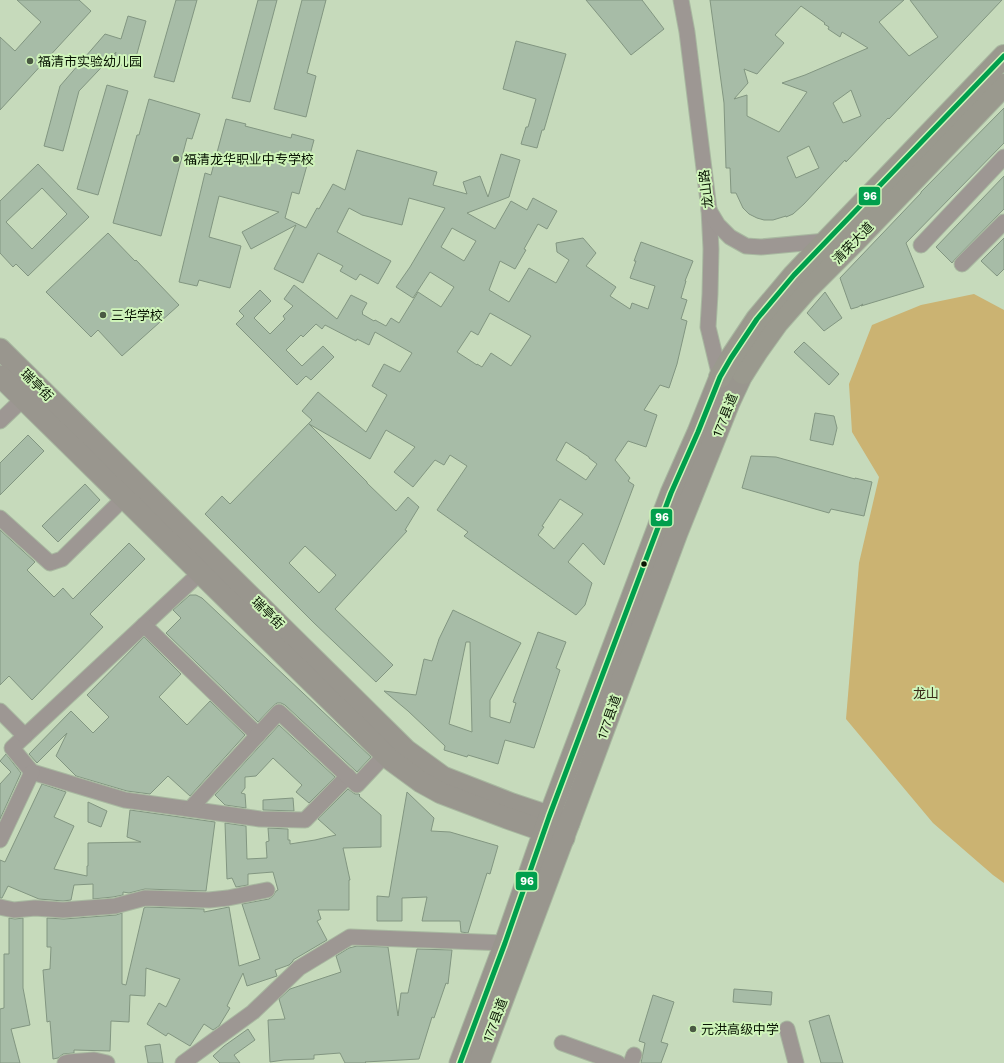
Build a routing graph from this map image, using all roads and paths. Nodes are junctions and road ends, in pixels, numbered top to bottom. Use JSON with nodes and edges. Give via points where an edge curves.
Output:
{"nodes":[{"id":1,"x":681,"y":0,"type":"edge"},
{"id":2,"x":1004,"y":56,"type":"edge"},
{"id":3,"x":1004,"y":85,"type":"edge"},
{"id":4,"x":1004,"y":157,"type":"edge"},
{"id":5,"x":709,"y":209,"type":"junction"},
{"id":6,"x":1004,"y":222,"type":"edge"},
{"id":7,"x":826,"y":241,"type":"junction"},
{"id":8,"x":921,"y":245,"type":"dead end"},
{"id":9,"x":962,"y":264,"type":"dead end"},
{"id":10,"x":0,"y":349,"type":"edge"},
{"id":11,"x":743,"y":373,"type":"joint"},
{"id":12,"x":0,"y":376,"type":"edge"},
{"id":13,"x":720,"y":377,"type":"junction"},
{"id":14,"x":23,"y":399,"type":"junction"},
{"id":15,"x":0,"y":421,"type":"edge"},
{"id":16,"x":124,"y":498,"type":"junction"},
{"id":17,"x":0,"y":518,"type":"edge"},
{"id":18,"x":200,"y":573,"type":"junction"},
{"id":19,"x":144,"y":625,"type":"junction"},
{"id":20,"x":0,"y":711,"type":"edge"},
{"id":21,"x":258,"y":735,"type":"junction"},
{"id":22,"x":25,"y":736,"type":"junction"},
{"id":23,"x":386,"y":754,"type":"junction"},
{"id":24,"x":32,"y":772,"type":"junction"},
{"id":25,"x":348,"y":776,"type":"junction"},
{"id":26,"x":190,"y":809,"type":"junction"},
{"id":27,"x":546,"y":824,"type":"junction"},
{"id":28,"x":567,"y":831,"type":"junction"},
{"id":29,"x":0,"y":840,"type":"edge"},
{"id":30,"x":267,"y":890,"type":"dead end"},
{"id":31,"x":0,"y":907,"type":"edge"},
{"id":32,"x":505,"y":943,"type":"junction"},
{"id":33,"x":787,"y":1029,"type":"dead end"},
{"id":34,"x":562,"y":1043,"type":"dead end"},
{"id":35,"x":65,"y":1063,"type":"edge"},
{"id":36,"x":107,"y":1063,"type":"edge"},
{"id":37,"x":183,"y":1063,"type":"edge"},
{"id":38,"x":460,"y":1063,"type":"edge"},
{"id":39,"x":479,"y":1063,"type":"edge"},
{"id":40,"x":618,"y":1063,"type":"edge"},
{"id":41,"x":796,"y":1063,"type":"edge"}],
"edges":[{"from":1,"to":5,"type":"street","name":"龙山路"},
{"from":2,"to":7,"type":"main road","name":"清荣大道"},
{"from":3,"to":11,"type":"main road","name":"清荣大道","via":[[806,290],[777,323]]},
{"from":4,"to":8,"type":"street"},
{"from":5,"to":7,"type":"street","via":[[718,225],[730,237],[746,246]]},
{"from":5,"to":13,"type":"street","name":"龙山路","via":[[711,249],[708,327]]},
{"from":6,"to":9,"type":"street"},
{"from":7,"to":13,"type":"main road","name":"清荣大道","via":[[757,319]]},
{"from":10,"to":27,"type":"main road","name":"瑞亭街","via":[[406,750],[443,777],[512,804]]},
{"from":11,"to":28,"type":"main road","name":"177县道","via":[[728,403],[677,534]]},
{"from":12,"to":14,"type":"main road","name":"瑞亭街"},
{"from":13,"to":27,"type":"main road","name":"177县道","via":[[671,493]]},
{"from":14,"to":15,"type":"street"},
{"from":14,"to":16,"type":"main road","name":"瑞亭街"},
{"from":16,"to":17,"type":"street","via":[[62,559],[50,562]]},
{"from":16,"to":18,"type":"main road","name":"瑞亭街"},
{"from":18,"to":19,"type":"street"},
{"from":18,"to":23,"type":"main road","name":"瑞亭街"},
{"from":19,"to":21,"type":"street"},
{"from":19,"to":22,"type":"street"},
{"from":20,"to":22,"type":"street"},
{"from":21,"to":25,"type":"street","via":[[279,712]]},
{"from":21,"to":26,"type":"street"},
{"from":22,"to":24,"type":"street","via":[[12,748]]},
{"from":23,"to":25,"type":"street","via":[[357,785]]},
{"from":23,"to":27,"type":"main road","name":"瑞亭街","via":[[421,782],[441,793],[507,818]]},
{"from":24,"to":26,"type":"street","via":[[125,800]]},
{"from":24,"to":29,"type":"street"},
{"from":25,"to":26,"type":"street","via":[[305,820],[260,819]]},
{"from":27,"to":28,"type":"main road","name":"瑞亭街"},
{"from":27,"to":32,"type":"main road","name":"177县道"},
{"from":28,"to":39,"type":"main road","name":"177县道"},
{"from":30,"to":31,"type":"street","via":[[208,900],[145,898],[116,906],[63,910],[14,910]]},
{"from":32,"to":37,"type":"street","via":[[350,937],[299,968],[253,1012]]},
{"from":32,"to":38,"type":"main road","name":"177县道"},
{"from":33,"to":41,"type":"street"},
{"from":34,"to":40,"type":"street"},
{"from":35,"to":36,"type":"street","via":[[94,1060]]}]}
